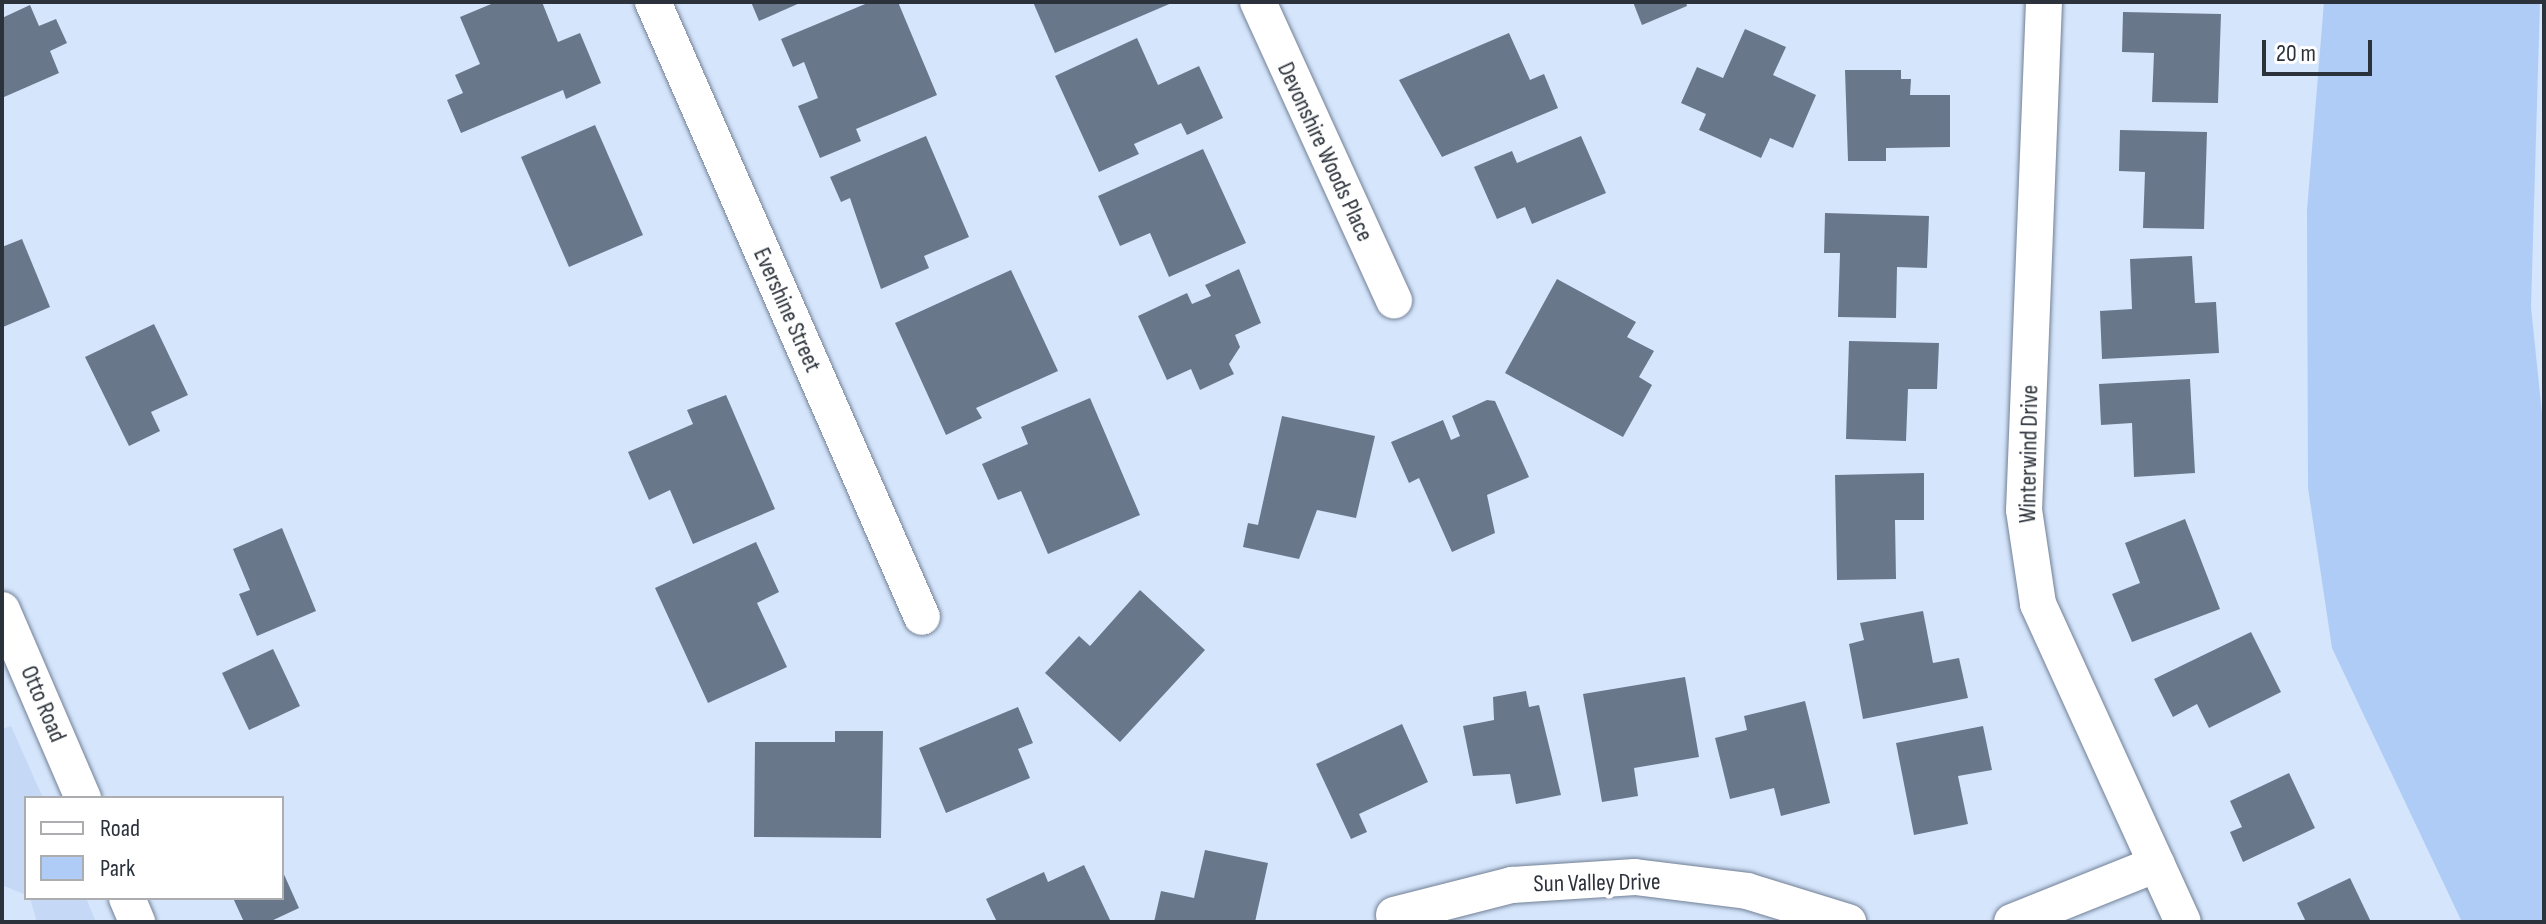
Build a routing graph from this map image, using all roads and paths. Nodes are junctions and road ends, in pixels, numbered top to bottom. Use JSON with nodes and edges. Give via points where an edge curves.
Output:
{"nodes":[{"id":1,"x":653,"y":2,"type":"edge"},
{"id":2,"x":1258,"y":2,"type":"edge"},
{"id":3,"x":2044,"y":2,"type":"edge"},
{"id":4,"x":1394,"y":300,"type":"dead end"},
{"id":5,"x":2,"y":610,"type":"edge"},
{"id":6,"x":922,"y":617,"type":"dead end"},
{"id":7,"x":82,"y":796,"type":"edge"},
{"id":8,"x":2157,"y":864,"type":"junction"},
{"id":9,"x":128,"y":900,"type":"edge"},
{"id":10,"x":1394,"y":915,"type":"dead end"},
{"id":11,"x":137,"y":922,"type":"edge"},
{"id":12,"x":1848,"y":922,"type":"edge"},
{"id":13,"x":2012,"y":922,"type":"edge"},
{"id":14,"x":2183,"y":922,"type":"edge"}],
"edges":[{"from":1,"to":6,"type":"street","name":"Evershine Street"},
{"from":2,"to":4,"type":"street","name":"Devonshire Woods Place"},
{"from":3,"to":8,"type":"street","name":"Winterwind Drive","via":[[2024,510],[2038,604]]},
{"from":5,"to":7,"type":"street","name":"Otto Road"},
{"from":8,"to":13,"type":"street"},
{"from":8,"to":14,"type":"street","name":"Winterwind Drive"},
{"from":9,"to":11,"type":"street"},
{"from":10,"to":12,"type":"street","name":"Sun Valley Drive","via":[[1512,885],[1635,877],[1747,891]]}]}
